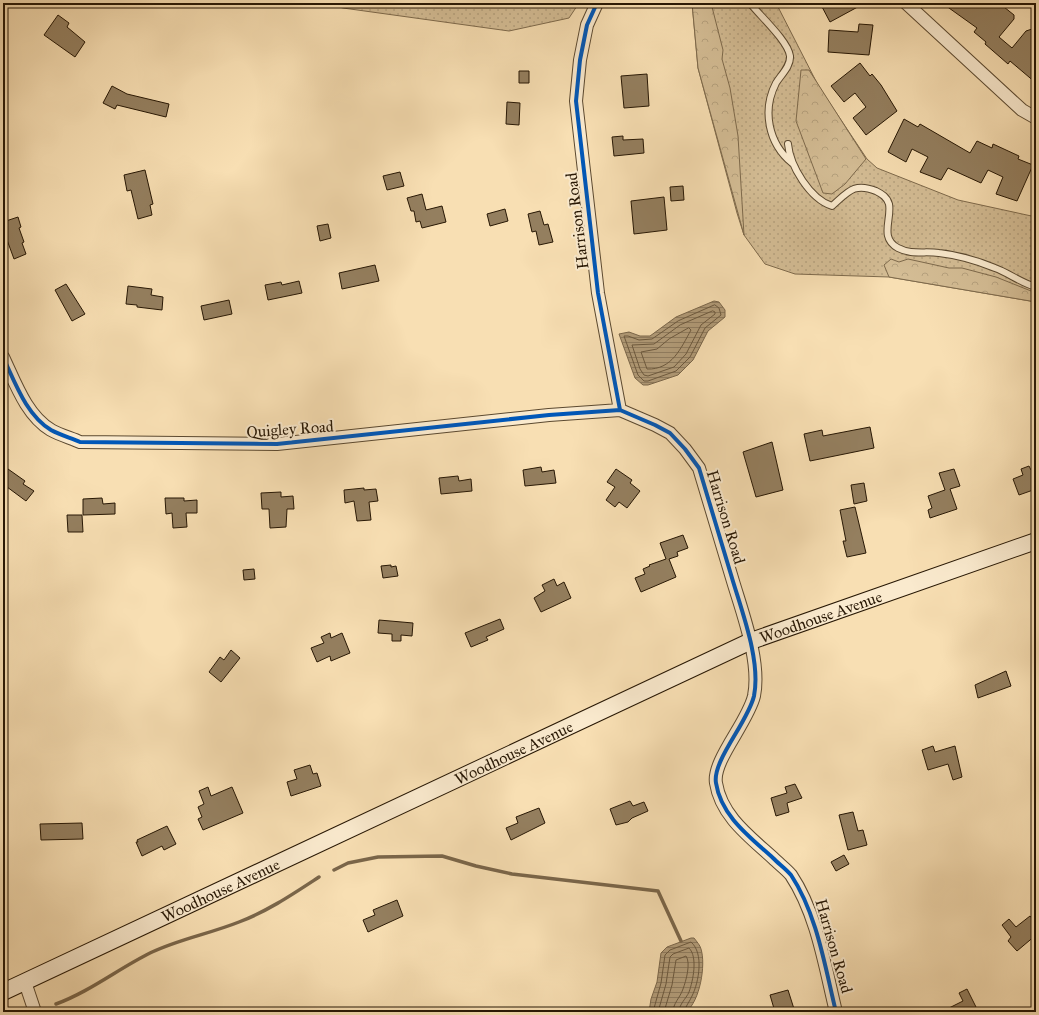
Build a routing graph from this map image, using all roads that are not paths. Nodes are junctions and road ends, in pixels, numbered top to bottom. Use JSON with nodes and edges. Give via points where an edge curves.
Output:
{"nodes":[{"id":1,"x":597,"y":3,"type":"edge"},
{"id":2,"x":750,"y":3,"type":"edge"},
{"id":3,"x":906,"y":3,"type":"edge"},
{"id":4,"x":1036,"y":118,"type":"edge"},
{"id":5,"x":788,"y":144,"type":"dead end"},
{"id":6,"x":794,"y":165,"type":"junction"},
{"id":7,"x":1036,"y":287,"type":"edge"},
{"id":8,"x":3,"y":357,"type":"edge"},
{"id":9,"x":620,"y":410,"type":"junction"},
{"id":10,"x":1036,"y":541,"type":"edge"},
{"id":11,"x":751,"y":641,"type":"junction"},
{"id":12,"x":25,"y":982,"type":"junction"},
{"id":13,"x":3,"y":992,"type":"edge"},
{"id":14,"x":35,"y":1012,"type":"edge"},
{"id":15,"x":836,"y":1012,"type":"edge"}],
"edges":[{"from":1,"to":9,"type":"street","name":"Harrison Road","via":[[587,25],[576,101],[598,293]]},
{"from":2,"to":6,"type":"lane","via":[[788,49],[790,56],[790,62],[776,84],[771,98],[768,119],[776,145]]},
{"from":3,"to":4,"type":"street","via":[[1022,110]]},
{"from":5,"to":6,"type":"lane"},
{"from":6,"to":7,"type":"lane","via":[[816,198],[826,204],[832,206],[843,195],[859,187],[868,188],[884,196],[889,203],[887,232],[891,243],[896,247],[909,252],[938,252],[958,257],[996,268]]},
{"from":8,"to":9,"type":"street","name":"Quigley Road","via":[[27,406],[51,430],[80,442],[276,444],[549,415]]},
{"from":9,"to":11,"type":"street","name":"Harrison Road","via":[[670,433],[699,468]]},
{"from":10,"to":11,"type":"main road","name":"Woodhouse Avenue"},
{"from":11,"to":12,"type":"main road","name":"Woodhouse Avenue"},
{"from":11,"to":15,"type":"street","name":"Harrison Road","via":[[755,676],[754,696],[744,722],[718,765],[715,782],[723,806],[741,829],[790,874],[803,896],[814,927]]},
{"from":12,"to":13,"type":"main road","name":"Woodhouse Avenue"},
{"from":12,"to":14,"type":"street"}]}
